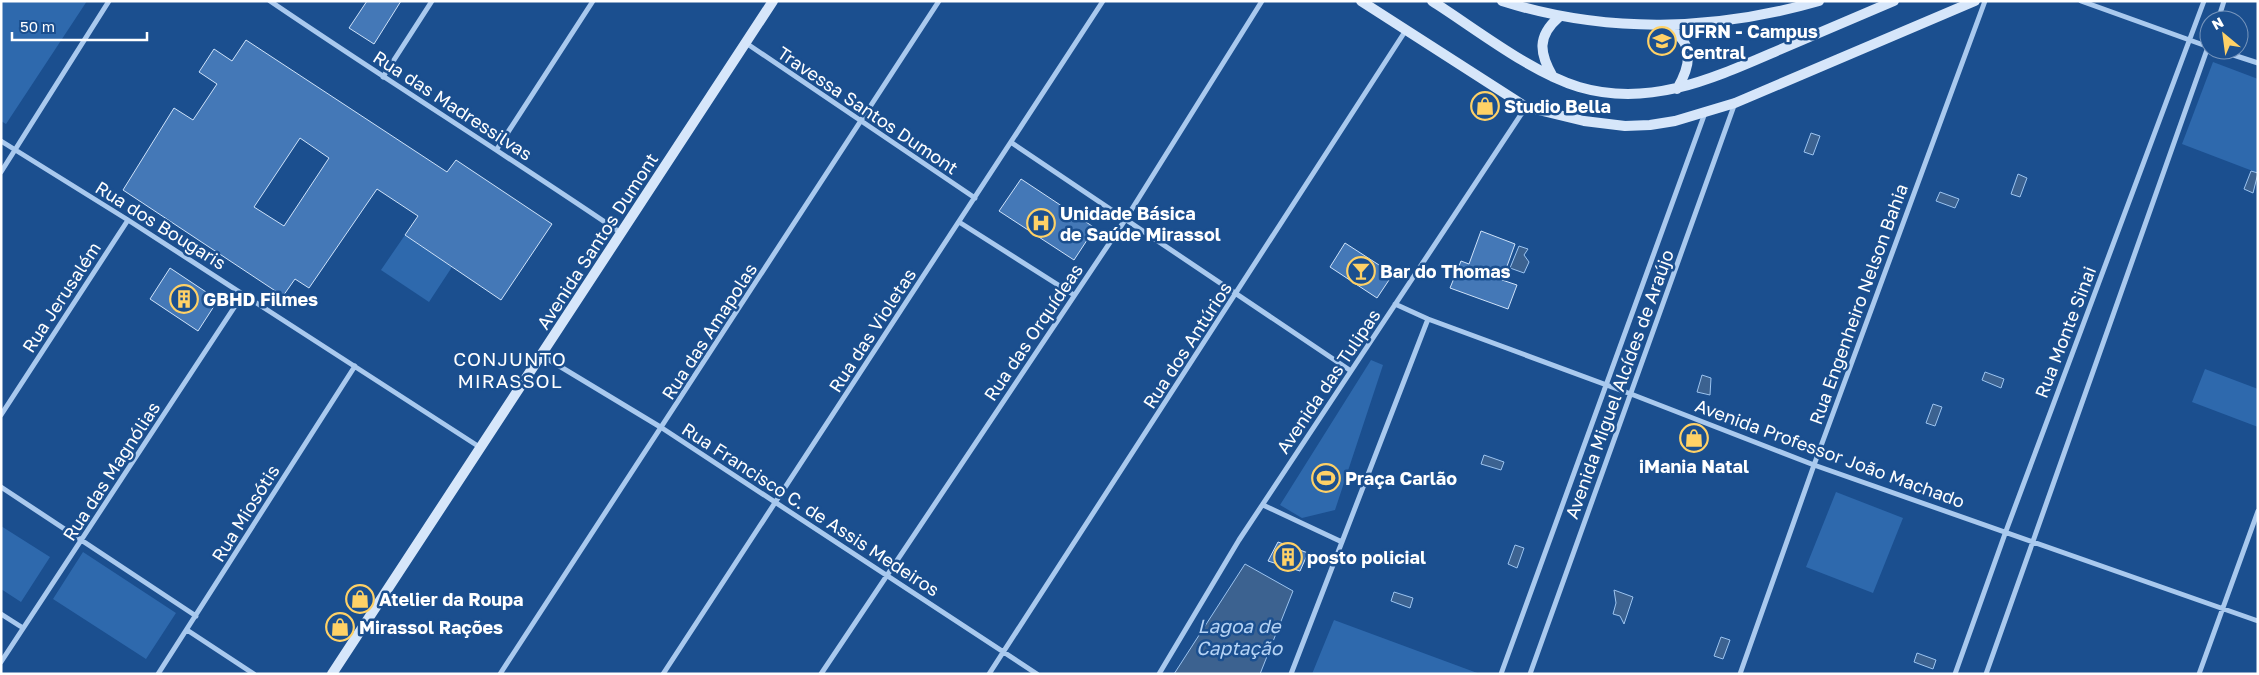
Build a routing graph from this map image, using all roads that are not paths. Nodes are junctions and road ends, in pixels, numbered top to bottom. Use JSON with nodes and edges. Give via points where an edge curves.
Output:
{"nodes":[{"id":1,"x":109,"y":1,"type":"edge"},
{"id":2,"x":270,"y":1,"type":"edge"},
{"id":3,"x":432,"y":1,"type":"edge"},
{"id":4,"x":593,"y":1,"type":"edge"},
{"id":5,"x":773,"y":1,"type":"edge"},
{"id":6,"x":939,"y":1,"type":"edge"},
{"id":7,"x":1103,"y":1,"type":"edge"},
{"id":8,"x":1262,"y":1,"type":"edge"},
{"id":9,"x":1361,"y":1,"type":"edge"},
{"id":10,"x":1432,"y":1,"type":"edge"},
{"id":11,"x":1502,"y":1,"type":"edge"},
{"id":12,"x":1819,"y":1,"type":"edge"},
{"id":13,"x":1894,"y":1,"type":"edge"},
{"id":14,"x":1975,"y":1,"type":"edge"},
{"id":15,"x":1985,"y":1,"type":"edge"},
{"id":16,"x":2081,"y":1,"type":"edge"},
{"id":17,"x":2204,"y":1,"type":"edge"},
{"id":18,"x":1559,"y":17,"type":"junction"},
{"id":19,"x":1663,"y":26,"type":"junction"},
{"id":20,"x":1406,"y":30,"type":"junction"},
{"id":21,"x":2190,"y":40,"type":"junction"},
{"id":22,"x":746,"y":43,"type":"junction"},
{"id":23,"x":2199,"y":43,"type":"edge"},
{"id":24,"x":2204,"y":60,"type":"edge"},
{"id":25,"x":383,"y":77,"type":"junction"},
{"id":26,"x":1554,"y":77,"type":"junction"},
{"id":27,"x":1677,"y":89,"type":"junction"},
{"id":28,"x":1735,"y":104,"type":"junction"},
{"id":29,"x":1526,"y":107,"type":"junction"},
{"id":30,"x":1706,"y":112,"type":"junction"},
{"id":31,"x":861,"y":122,"type":"junction"},
{"id":32,"x":1,"y":141,"type":"edge"},
{"id":33,"x":1012,"y":143,"type":"junction"},
{"id":34,"x":498,"y":149,"type":"junction"},
{"id":35,"x":15,"y":150,"type":"junction"},
{"id":36,"x":1,"y":172,"type":"edge"},
{"id":37,"x":975,"y":198,"type":"junction"},
{"id":38,"x":128,"y":220,"type":"junction"},
{"id":39,"x":1125,"y":220,"type":"junction"},
{"id":40,"x":959,"y":222,"type":"junction"},
{"id":41,"x":621,"y":233,"type":"junction"},
{"id":42,"x":243,"y":294,"type":"junction"},
{"id":43,"x":1236,"y":294,"type":"junction"},
{"id":44,"x":1074,"y":295,"type":"junction"},
{"id":45,"x":1395,"y":304,"type":"junction"},
{"id":46,"x":1428,"y":319,"type":"junction"},
{"id":47,"x":542,"y":355,"type":"junction"},
{"id":48,"x":355,"y":366,"type":"junction"},
{"id":49,"x":1350,"y":371,"type":"junction"},
{"id":50,"x":1604,"y":385,"type":"junction"},
{"id":51,"x":1630,"y":394,"type":"junction"},
{"id":52,"x":1,"y":415,"type":"edge"},
{"id":53,"x":662,"y":428,"type":"junction"},
{"id":54,"x":481,"y":448,"type":"junction"},
{"id":55,"x":1814,"y":465,"type":"junction"},
{"id":56,"x":1,"y":487,"type":"edge"},
{"id":57,"x":775,"y":501,"type":"junction"},
{"id":58,"x":1263,"y":504,"type":"junction"},
{"id":59,"x":2258,"y":511,"type":"edge"},
{"id":60,"x":2006,"y":531,"type":"junction"},
{"id":61,"x":82,"y":540,"type":"junction"},
{"id":62,"x":2034,"y":540,"type":"junction"},
{"id":63,"x":1342,"y":542,"type":"junction"},
{"id":64,"x":886,"y":574,"type":"junction"},
{"id":65,"x":2223,"y":608,"type":"junction"},
{"id":66,"x":1,"y":614,"type":"edge"},
{"id":67,"x":196,"y":616,"type":"junction"},
{"id":68,"x":2258,"y":620,"type":"edge"},
{"id":69,"x":23,"y":628,"type":"junction"},
{"id":70,"x":187,"y":630,"type":"junction"},
{"id":71,"x":1003,"y":652,"type":"junction"},
{"id":72,"x":1,"y":662,"type":"edge"},
{"id":73,"x":158,"y":674,"type":"edge"},
{"id":74,"x":254,"y":674,"type":"edge"},
{"id":75,"x":332,"y":674,"type":"edge"},
{"id":76,"x":500,"y":674,"type":"edge"},
{"id":77,"x":664,"y":674,"type":"edge"},
{"id":78,"x":821,"y":674,"type":"edge"},
{"id":79,"x":989,"y":674,"type":"edge"},
{"id":80,"x":1037,"y":674,"type":"edge"},
{"id":81,"x":1159,"y":674,"type":"edge"},
{"id":82,"x":1291,"y":674,"type":"edge"},
{"id":83,"x":1501,"y":674,"type":"edge"},
{"id":84,"x":1530,"y":674,"type":"edge"},
{"id":85,"x":1740,"y":674,"type":"edge"},
{"id":86,"x":1955,"y":674,"type":"edge"},
{"id":87,"x":1986,"y":674,"type":"edge"},
{"id":88,"x":2199,"y":674,"type":"edge"}],
"edges":[{"from":1,"to":35,"type":"street"},
{"from":2,"to":25,"type":"street","name":"Rua das Madressilvas"},
{"from":3,"to":25,"type":"street"},
{"from":4,"to":34,"type":"street"},
{"from":5,"to":22,"type":"main road","name":"Avenida Santos Dumont"},
{"from":6,"to":31,"type":"street","name":"Rua das Amapolas"},
{"from":7,"to":33,"type":"street","name":"Rua das Violetas"},
{"from":8,"to":39,"type":"street","name":"Rua das Orquídeas"},
{"from":9,"to":20,"type":"main road"},
{"from":10,"to":26,"type":"main road"},
{"from":11,"to":18,"type":"main road"},
{"from":12,"to":19,"type":"main road","via":[[1746,19]]},
{"from":13,"to":27,"type":"main road","via":[[1711,79]]},
{"from":14,"to":28,"type":"main road"},
{"from":15,"to":55,"type":"street","name":"Rua Engenheiro Nelson Bahia"},
{"from":16,"to":21,"type":"street"},
{"from":17,"to":21,"type":"street","name":"Rua Monte Sinai"},
{"from":18,"to":19,"type":"main road"},
{"from":18,"to":26,"type":"main road","via":[[1546,30],[1542,45],[1543,56]]},
{"from":19,"to":27,"type":"main road","via":[[1678,34],[1688,50],[1688,68]]},
{"from":20,"to":29,"type":"main road"},
{"from":20,"to":43,"type":"street","name":"Rua dos Antúrios"},
{"from":21,"to":23,"type":"street"},
{"from":21,"to":60,"type":"street","name":"Rua Monte Sinai"},
{"from":22,"to":31,"type":"street","name":"Travessa Santos Dumont"},
{"from":22,"to":41,"type":"main road","name":"Avenida Santos Dumont"},
{"from":24,"to":62,"type":"street"},
{"from":25,"to":34,"type":"street","name":"Rua das Madressilvas"},
{"from":26,"to":27,"type":"main road","via":[[1579,87],[1633,96]]},
{"from":28,"to":30,"type":"main road"},
{"from":28,"to":51,"type":"street","name":"Avenida Miguel Alcídes de Araújo"},
{"from":29,"to":30,"type":"main road","via":[[1584,121],[1625,126],[1650,125]]},
{"from":29,"to":45,"type":"street","name":"Avenida das Tulipas"},
{"from":30,"to":50,"type":"street","name":"Avenida Miguel Alcídes de Araújo"},
{"from":31,"to":37,"type":"street","name":"Travessa Santos Dumont"},
{"from":31,"to":53,"type":"street","name":"Rua das Amapolas"},
{"from":32,"to":35,"type":"street","name":"Rua dos Bougaris"},
{"from":33,"to":37,"type":"street","name":"Rua das Violetas"},
{"from":33,"to":39,"type":"street"},
{"from":34,"to":41,"type":"street","name":"Rua das Madressilvas"},
{"from":35,"to":36,"type":"street"},
{"from":35,"to":38,"type":"street","name":"Rua dos Bougaris"},
{"from":37,"to":40,"type":"street","name":"Rua das Violetas"},
{"from":38,"to":42,"type":"street","name":"Rua dos Bougaris"},
{"from":38,"to":52,"type":"street","name":"Rua Jerusalém"},
{"from":39,"to":43,"type":"street"},
{"from":39,"to":44,"type":"street","name":"Rua das Orquídeas"},
{"from":40,"to":44,"type":"street"},
{"from":40,"to":57,"type":"street","name":"Rua das Violetas"},
{"from":41,"to":47,"type":"main road","name":"Avenida Santos Dumont"},
{"from":42,"to":48,"type":"street","name":"Rua dos Bougaris"},
{"from":42,"to":61,"type":"street","name":"Rua das Magnólias"},
{"from":43,"to":49,"type":"street"},
{"from":43,"to":71,"type":"street","name":"Rua dos Antúrios"},
{"from":44,"to":64,"type":"street","name":"Rua das Orquídeas"},
{"from":45,"to":46,"type":"street","name":"Avenida Professor João Machado"},
{"from":45,"to":49,"type":"street","name":"Avenida das Tulipas"},
{"from":46,"to":50,"type":"street","name":"Avenida Professor João Machado"},
{"from":46,"to":63,"type":"street"},
{"from":47,"to":53,"type":"street","name":"Rua Francisco C. de Assis Medeiros"},
{"from":47,"to":54,"type":"main road","name":"Avenida Santos Dumont"},
{"from":48,"to":54,"type":"street","name":"Rua dos Bougaris"},
{"from":48,"to":67,"type":"street","name":"Rua Miosótis"},
{"from":49,"to":58,"type":"street","name":"Avenida das Tulipas"},
{"from":50,"to":51,"type":"street","name":"Avenida Professor João Machado"},
{"from":50,"to":83,"type":"street","name":"Avenida Miguel Alcídes de Araújo"},
{"from":51,"to":55,"type":"street","name":"Avenida Professor João Machado"},
{"from":51,"to":84,"type":"street","name":"Avenida Miguel Alcídes de Araújo"},
{"from":53,"to":57,"type":"street","name":"Rua Francisco C. de Assis Medeiros"},
{"from":53,"to":76,"type":"street","name":"Rua das Amapolas"},
{"from":54,"to":75,"type":"main road","name":"Avenida Santos Dumont"},
{"from":55,"to":60,"type":"street","name":"Avenida Professor João Machado"},
{"from":55,"to":85,"type":"street","name":"Rua Engenheiro Nelson Bahia"},
{"from":56,"to":61,"type":"street"},
{"from":57,"to":64,"type":"street","name":"Rua Francisco C. de Assis Medeiros"},
{"from":57,"to":77,"type":"street","name":"Rua das Violetas"},
{"from":58,"to":63,"type":"street"},
{"from":58,"to":81,"type":"street","name":"Avenida das Tulipas"},
{"from":59,"to":65,"type":"street"},
{"from":60,"to":62,"type":"street","name":"Avenida Professor João Machado"},
{"from":60,"to":86,"type":"street","name":"Rua Monte Sinai"},
{"from":61,"to":67,"type":"street"},
{"from":61,"to":69,"type":"street","name":"Rua das Magnólias"},
{"from":62,"to":65,"type":"street","name":"Avenida Professor João Machado"},
{"from":62,"to":87,"type":"street"},
{"from":63,"to":82,"type":"street"},
{"from":64,"to":71,"type":"street","name":"Rua Francisco C. de Assis Medeiros"},
{"from":64,"to":78,"type":"street","name":"Rua das Orquídeas"},
{"from":65,"to":68,"type":"street","name":"Avenida Professor João Machado"},
{"from":65,"to":88,"type":"street"},
{"from":66,"to":69,"type":"street"},
{"from":67,"to":70,"type":"street","name":"Rua Miosótis"},
{"from":69,"to":72,"type":"street","name":"Rua das Magnólias"},
{"from":70,"to":73,"type":"street","name":"Rua Miosótis"},
{"from":70,"to":74,"type":"street"},
{"from":71,"to":79,"type":"street","name":"Rua dos Antúrios"},
{"from":71,"to":80,"type":"street","name":"Rua Francisco C. de Assis Medeiros"}]}
